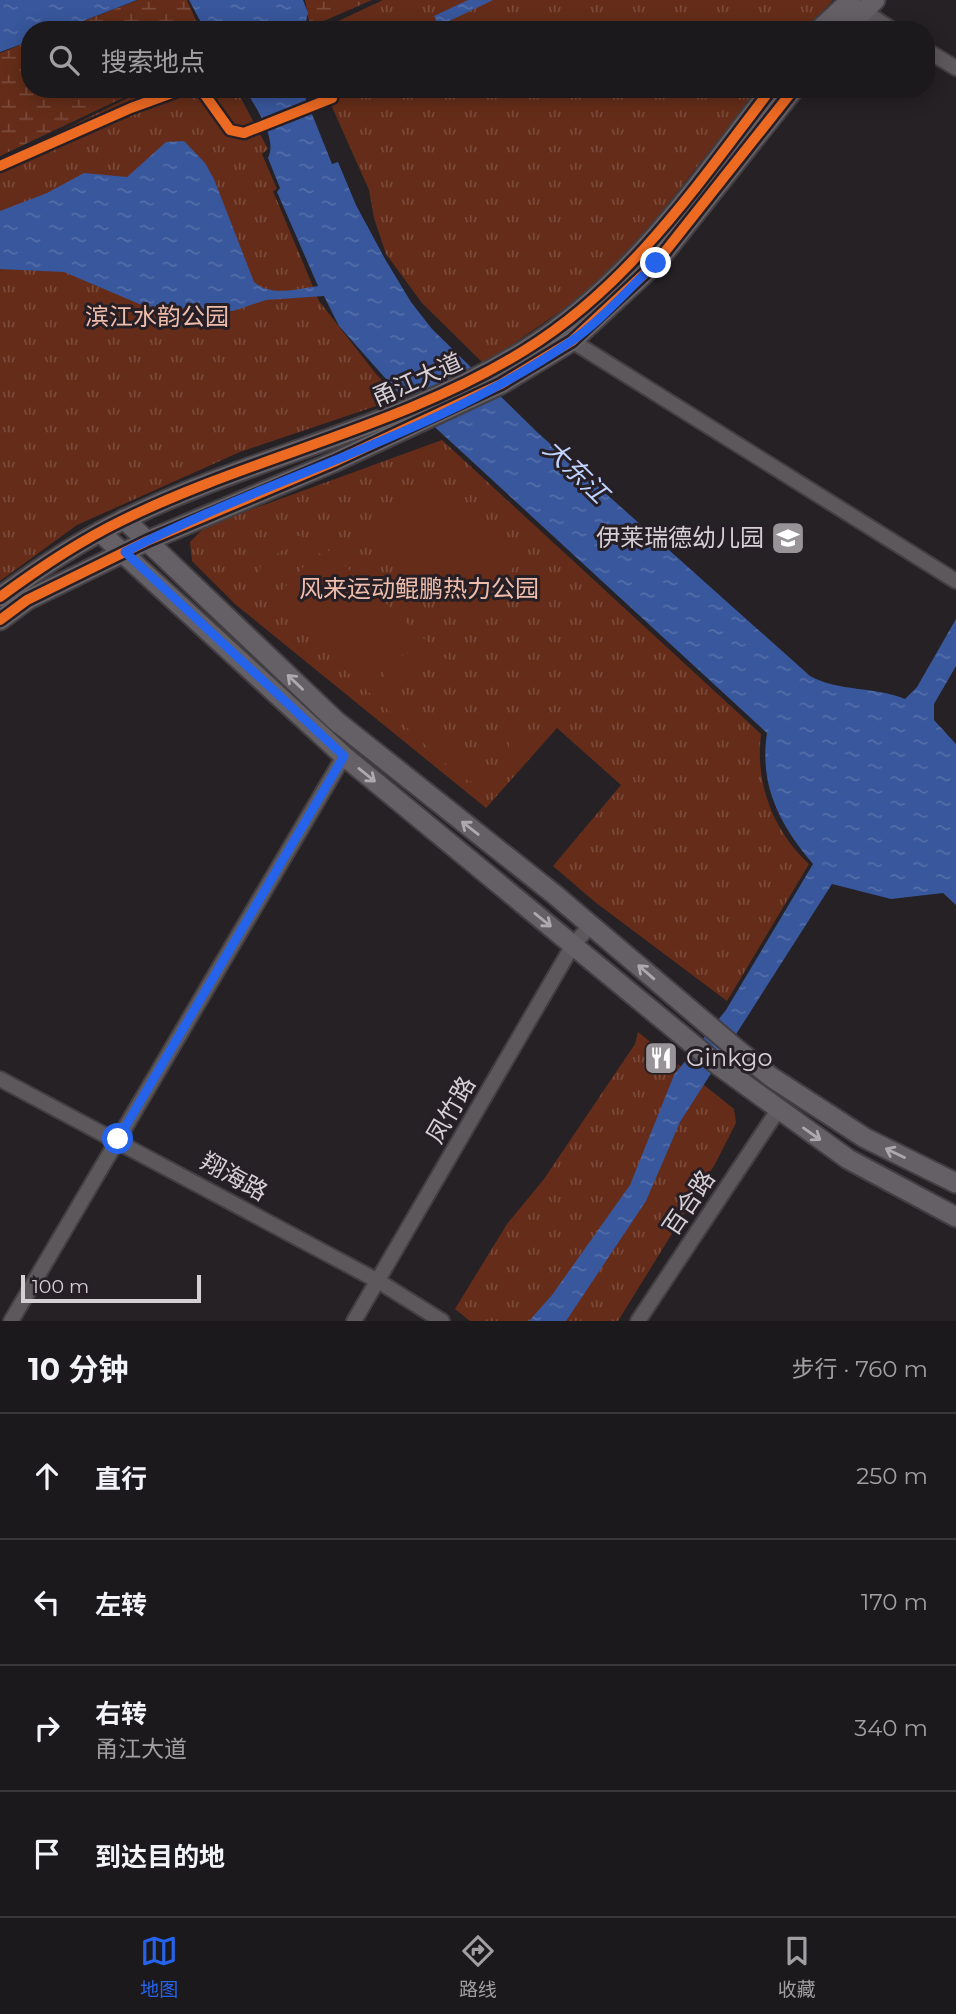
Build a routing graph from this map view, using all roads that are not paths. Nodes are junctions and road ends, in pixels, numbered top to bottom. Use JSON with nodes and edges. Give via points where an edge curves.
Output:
{"nodes":[{"id":1,"x":860,"y":3,"type":"edge"},
{"id":2,"x":833,"y":21,"type":"edge"},
{"id":3,"x":850,"y":21,"type":"edge"},
{"id":4,"x":882,"y":21,"type":"edge"},
{"id":5,"x":935,"y":55,"type":"edge"},
{"id":6,"x":956,"y":68,"type":"edge"},
{"id":7,"x":764,"y":98,"type":"edge"},
{"id":8,"x":787,"y":98,"type":"edge"},
{"id":9,"x":572,"y":341,"type":"junction"},
{"id":10,"x":484,"y":383,"type":"junction"},
{"id":11,"x":401,"y":422,"type":"junction"},
{"id":12,"x":124,"y":519,"type":"junction"},
{"id":13,"x":100,"y":532,"type":"junction"},
{"id":14,"x":147,"y":541,"type":"junction"},
{"id":15,"x":125,"y":552,"type":"junction"},
{"id":16,"x":956,"y":581,"type":"edge"},
{"id":17,"x":0,"y":597,"type":"edge"},
{"id":18,"x":0,"y":620,"type":"edge"},
{"id":19,"x":344,"y":756,"type":"junction"},
{"id":20,"x":591,"y":925,"type":"junction"},
{"id":21,"x":573,"y":945,"type":"junction"},
{"id":22,"x":0,"y":1079,"type":"edge"},
{"id":23,"x":778,"y":1110,"type":"junction"},
{"id":24,"x":118,"y":1139,"type":"junction"},
{"id":25,"x":956,"y":1183,"type":"edge"},
{"id":26,"x":956,"y":1217,"type":"edge"},
{"id":27,"x":378,"y":1281,"type":"junction"},
{"id":28,"x":10,"y":1321,"type":"edge"},
{"id":29,"x":354,"y":1321,"type":"edge"},
{"id":30,"x":443,"y":1321,"type":"edge"},
{"id":31,"x":638,"y":1321,"type":"edge"}],
"edges":[{"from":1,"to":2,"type":"street"},
{"from":1,"to":3,"type":"street"},
{"from":1,"to":4,"type":"street"},
{"from":5,"to":6,"type":"street"},
{"from":7,"to":10,"type":"street","name":"甬江大道","via":[[634,262]]},
{"from":8,"to":9,"type":"street","name":"甬江大道","via":[[656,263]]},
{"from":9,"to":10,"type":"street","name":"甬江大道"},
{"from":9,"to":16,"type":"street"},
{"from":10,"to":11,"type":"street","name":"甬江大道"},
{"from":11,"to":12,"type":"street","name":"甬江大道"},
{"from":11,"to":14,"type":"street","name":"甬江大道"},
{"from":12,"to":13,"type":"street","name":"甬江大道"},
{"from":12,"to":14,"type":"street"},
{"from":13,"to":15,"type":"street"},
{"from":13,"to":17,"type":"street","name":"甬江大道"},
{"from":14,"to":15,"type":"street","name":"甬江大道"},
{"from":20,"to":14,"type":"street","one_way":true,"via":[[336,721]]},
{"from":15,"to":18,"type":"street","name":"甬江大道","via":[[26,600]]},
{"from":15,"to":19,"type":"street"},
{"from":19,"to":21,"type":"street","one_way":true},
{"from":19,"to":24,"type":"street"},
{"from":20,"to":21,"type":"street","name":"凤竹路"},
{"from":25,"to":20,"type":"street","one_way":true,"via":[[865,1138],[771,1077]]},
{"from":21,"to":23,"type":"street"},
{"from":21,"to":27,"type":"street","name":"凤竹路"},
{"from":22,"to":24,"type":"street","name":"翔海路"},
{"from":23,"to":26,"type":"street","one_way":true,"via":[[848,1159]]},
{"from":23,"to":31,"type":"street","name":"百合路"},
{"from":24,"to":27,"type":"street","name":"翔海路"},
{"from":24,"to":28,"type":"street"},
{"from":27,"to":29,"type":"street","name":"凤竹路"},
{"from":27,"to":30,"type":"street","name":"翔海路"}]}
